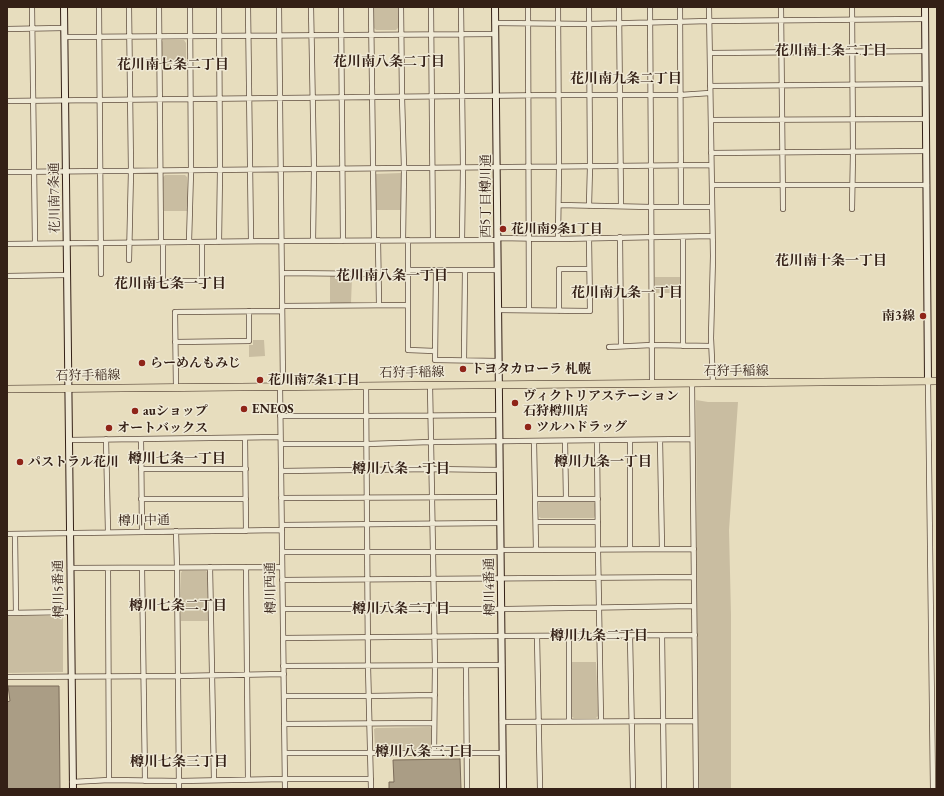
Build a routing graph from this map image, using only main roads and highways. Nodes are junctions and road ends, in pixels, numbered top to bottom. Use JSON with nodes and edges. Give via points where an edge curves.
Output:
{"nodes":[{"id":1,"x":937,"y":381,"type":"edge"},
{"id":2,"x":7,"y":390,"type":"edge"}],
"edges":[{"from":1,"to":2,"type":"main road","name":"石狩手稲線"}]}
